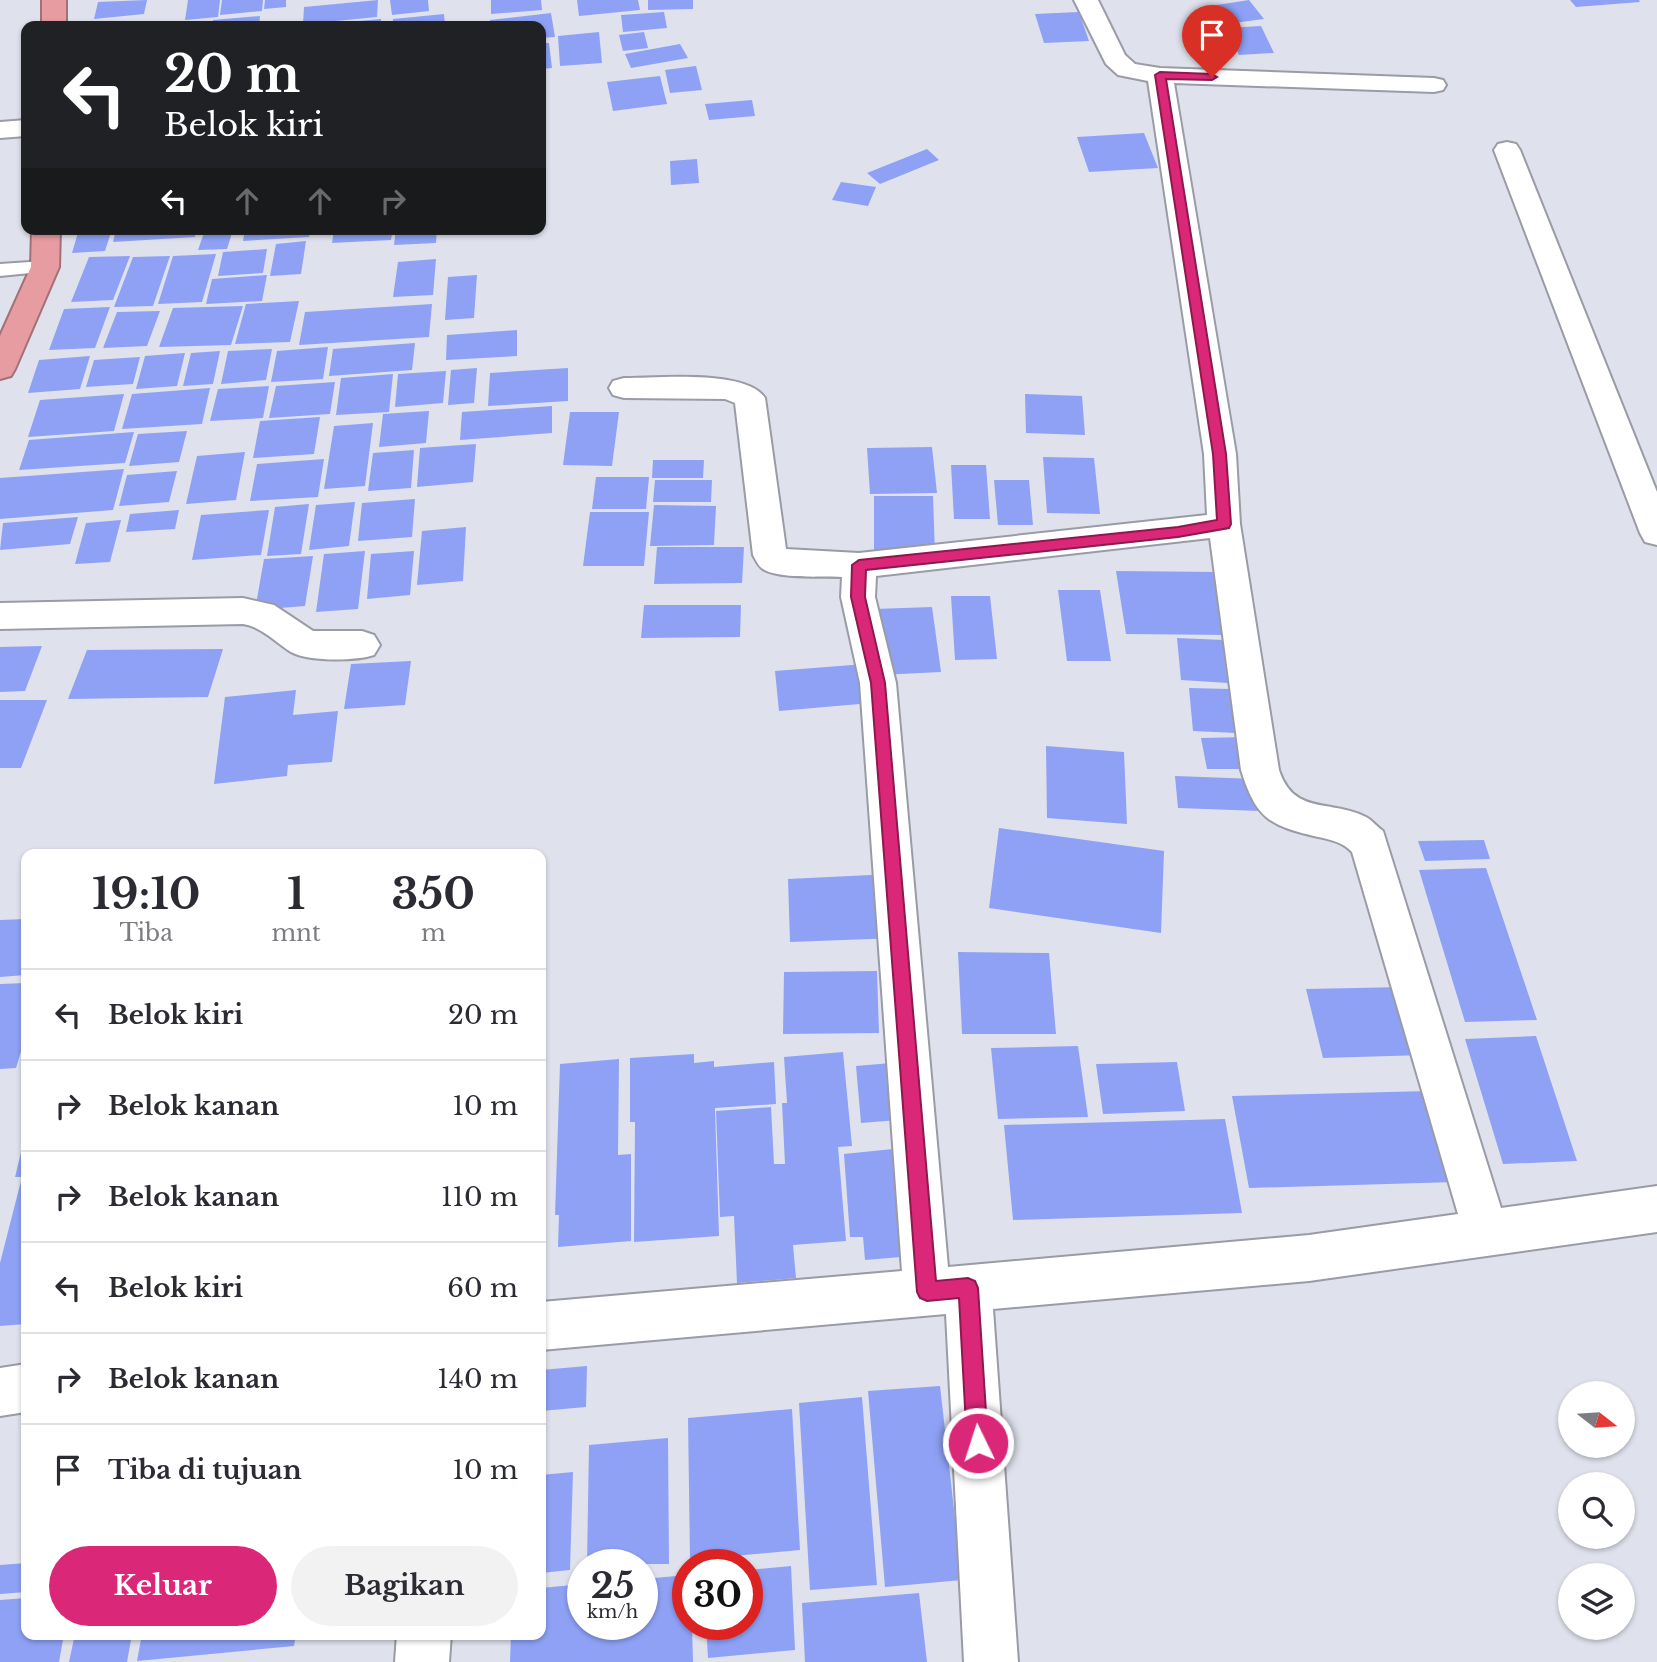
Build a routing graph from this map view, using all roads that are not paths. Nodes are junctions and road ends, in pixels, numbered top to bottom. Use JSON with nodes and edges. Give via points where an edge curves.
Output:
{"nodes":[{"id":1,"x":54,"y":0,"type":"edge"},
{"id":2,"x":1086,"y":0,"type":"edge"},
{"id":3,"x":54,"y":21,"type":"edge"},
{"id":4,"x":1160,"y":75,"type":"junction"},
{"id":5,"x":1434,"y":85,"type":"dead end"},
{"id":6,"x":21,"y":128,"type":"edge"},
{"id":7,"x":0,"y":130,"type":"edge"},
{"id":8,"x":1507,"y":150,"type":"dead end"},
{"id":9,"x":46,"y":235,"type":"edge"},
{"id":10,"x":45,"y":267,"type":"junction"},
{"id":11,"x":0,"y":270,"type":"edge"},
{"id":12,"x":0,"y":369,"type":"edge"},
{"id":13,"x":624,"y":388,"type":"dead end"},
{"id":14,"x":1224,"y":524,"type":"junction"},
{"id":15,"x":1657,"y":533,"type":"edge"},
{"id":16,"x":859,"y":565,"type":"junction"},
{"id":17,"x":0,"y":616,"type":"edge"},
{"id":18,"x":362,"y":645,"type":"dead end"},
{"id":19,"x":1657,"y":1209,"type":"edge"},
{"id":20,"x":1486,"y":1232,"type":"junction"},
{"id":21,"x":948,"y":1290,"type":"junction"},
{"id":22,"x":546,"y":1326,"type":"edge"},
{"id":23,"x":21,"y":1389,"type":"edge"},
{"id":24,"x":0,"y":1392,"type":"edge"},
{"id":25,"x":424,"y":1640,"type":"edge"},
{"id":26,"x":422,"y":1662,"type":"edge"},
{"id":27,"x":991,"y":1662,"type":"edge"}],
"edges":[{"from":1,"to":3,"type":"highway"},
{"from":2,"to":4,"type":"street","via":[[1115,60],[1127,70]]},
{"from":4,"to":5,"type":"street"},
{"from":4,"to":14,"type":"street","via":[[1220,454]]},
{"from":6,"to":7,"type":"street"},
{"from":8,"to":15,"type":"street"},
{"from":9,"to":10,"type":"highway"},
{"from":10,"to":11,"type":"lane"},
{"from":10,"to":12,"type":"highway"},
{"from":13,"to":16,"type":"street","via":[[726,389],[750,398],[770,555],[776,561]]},
{"from":14,"to":16,"type":"street"},
{"from":14,"to":20,"type":"street","via":[[1260,770],[1268,795],[1300,817],[1354,829],[1369,843]]},
{"from":16,"to":21,"type":"street","via":[[858,597],[878,683]]},
{"from":17,"to":18,"type":"street","via":[[243,611],[262,614],[306,644]]},
{"from":19,"to":20,"type":"street"},
{"from":20,"to":21,"type":"street","via":[[1309,1258]]},
{"from":21,"to":22,"type":"street"},
{"from":21,"to":27,"type":"street"},
{"from":23,"to":24,"type":"street"},
{"from":25,"to":26,"type":"street"}]}
